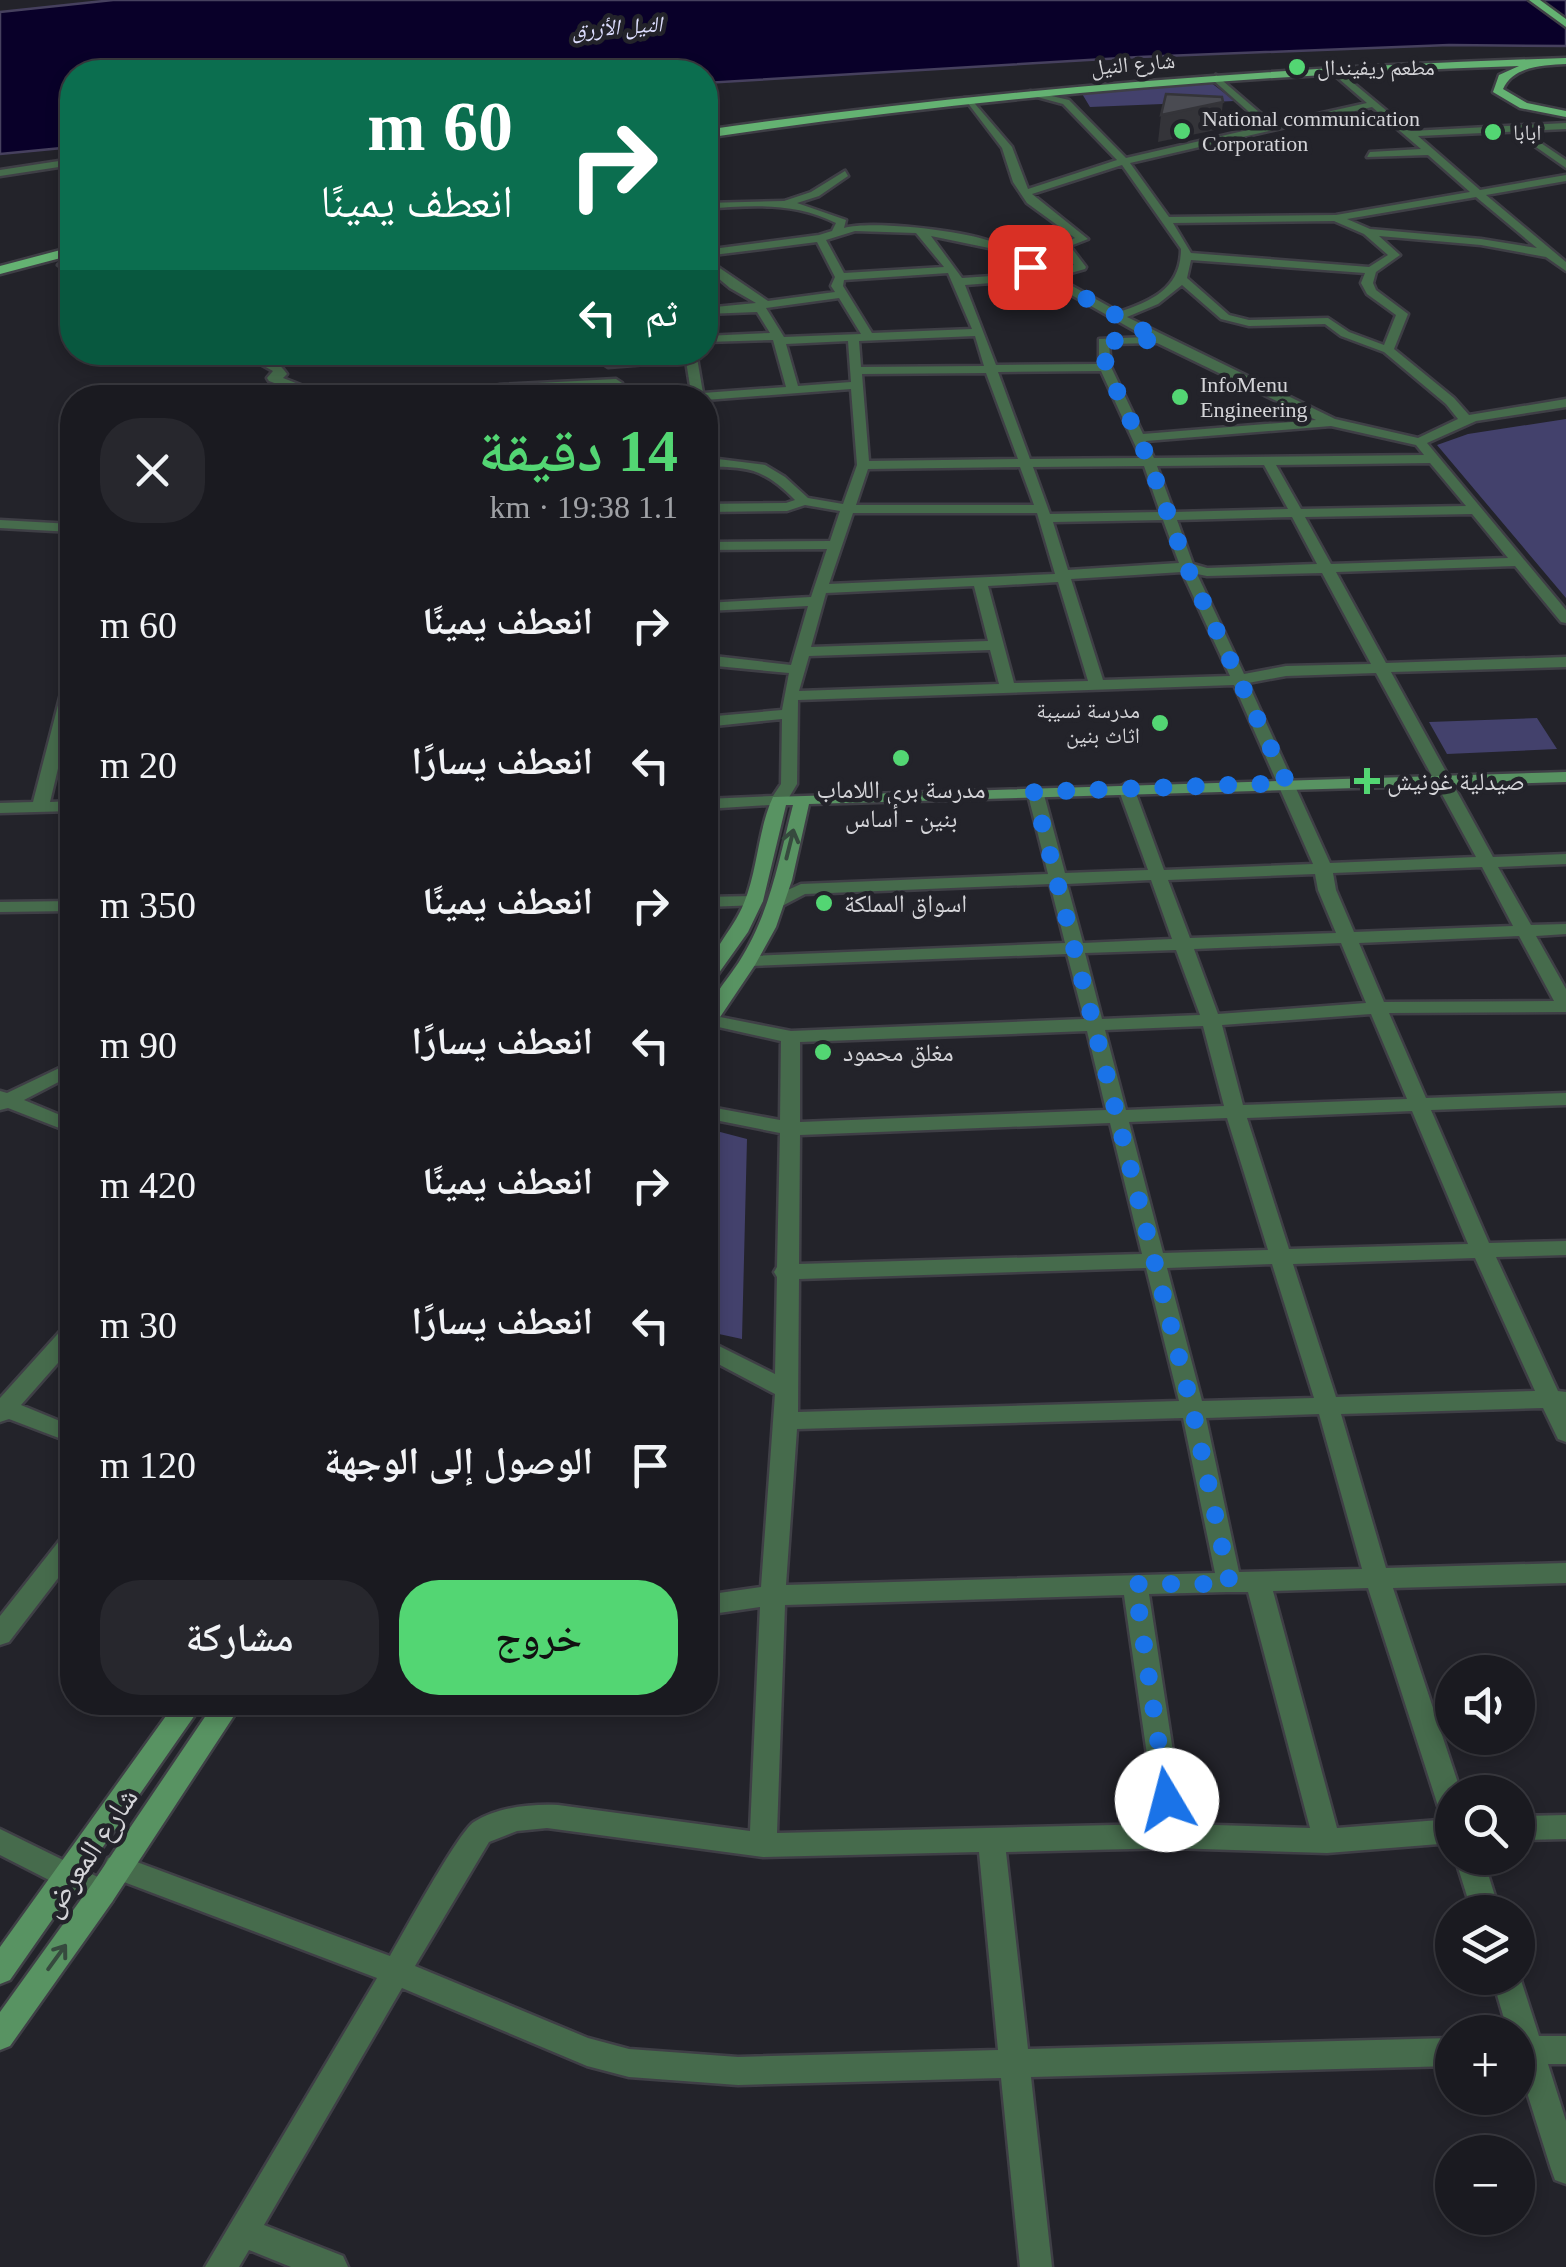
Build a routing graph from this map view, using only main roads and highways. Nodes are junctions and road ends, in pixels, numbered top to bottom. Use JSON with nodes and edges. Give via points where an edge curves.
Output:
{"nodes":[{"id":1,"x":1534,"y":0,"type":"edge"},
{"id":2,"x":1544,"y":0,"type":"edge"},
{"id":3,"x":1566,"y":16,"type":"edge"},
{"id":4,"x":1566,"y":24,"type":"edge"},
{"id":5,"x":1566,"y":59,"type":"edge"},
{"id":6,"x":1546,"y":61,"type":"junction"},
{"id":7,"x":1566,"y":114,"type":"edge"},
{"id":8,"x":718,"y":124,"type":"edge"},
{"id":9,"x":718,"y":132,"type":"edge"},
{"id":10,"x":60,"y":254,"type":"edge"},
{"id":11,"x":60,"y":268,"type":"edge"},
{"id":12,"x":0,"y":270,"type":"edge"},
{"id":13,"x":0,"y":281,"type":"edge"},
{"id":14,"x":1566,"y":777,"type":"edge"},
{"id":15,"x":783,"y":795,"type":"road end"},
{"id":16,"x":718,"y":962,"type":"edge"},
{"id":17,"x":718,"y":1006,"type":"edge"},
{"id":18,"x":182,"y":1715,"type":"edge"},
{"id":19,"x":221,"y":1715,"type":"edge"},
{"id":20,"x":0,"y":1971,"type":"edge"},
{"id":21,"x":0,"y":2036,"type":"edge"}],
"edges":[{"from":1,"to":4,"type":"main road"},
{"from":2,"to":3,"type":"main road"},
{"from":5,"to":6,"type":"main road","name":"شارع النيل"},
{"from":5,"to":8,"type":"main road","name":"شارع النيل","via":[[1120,78]]},
{"from":6,"to":7,"type":"main road","via":[[1510,72],[1497,90],[1524,106]]},
{"from":6,"to":9,"type":"main road","name":"شارع النيل","via":[[1033,93]]},
{"from":10,"to":12,"type":"main road"},
{"from":11,"to":13,"type":"main road"},
{"from":17,"to":14,"type":"main road","one_way":true,"via":[[750,961],[778,901],[802,800]]},
{"from":15,"to":16,"type":"main road","via":[[754,901]]},
{"from":18,"to":20,"type":"main road","name":"شارع المعرض"},
{"from":21,"to":19,"type":"main road","name":"شارع المعرض","one_way":true}]}
